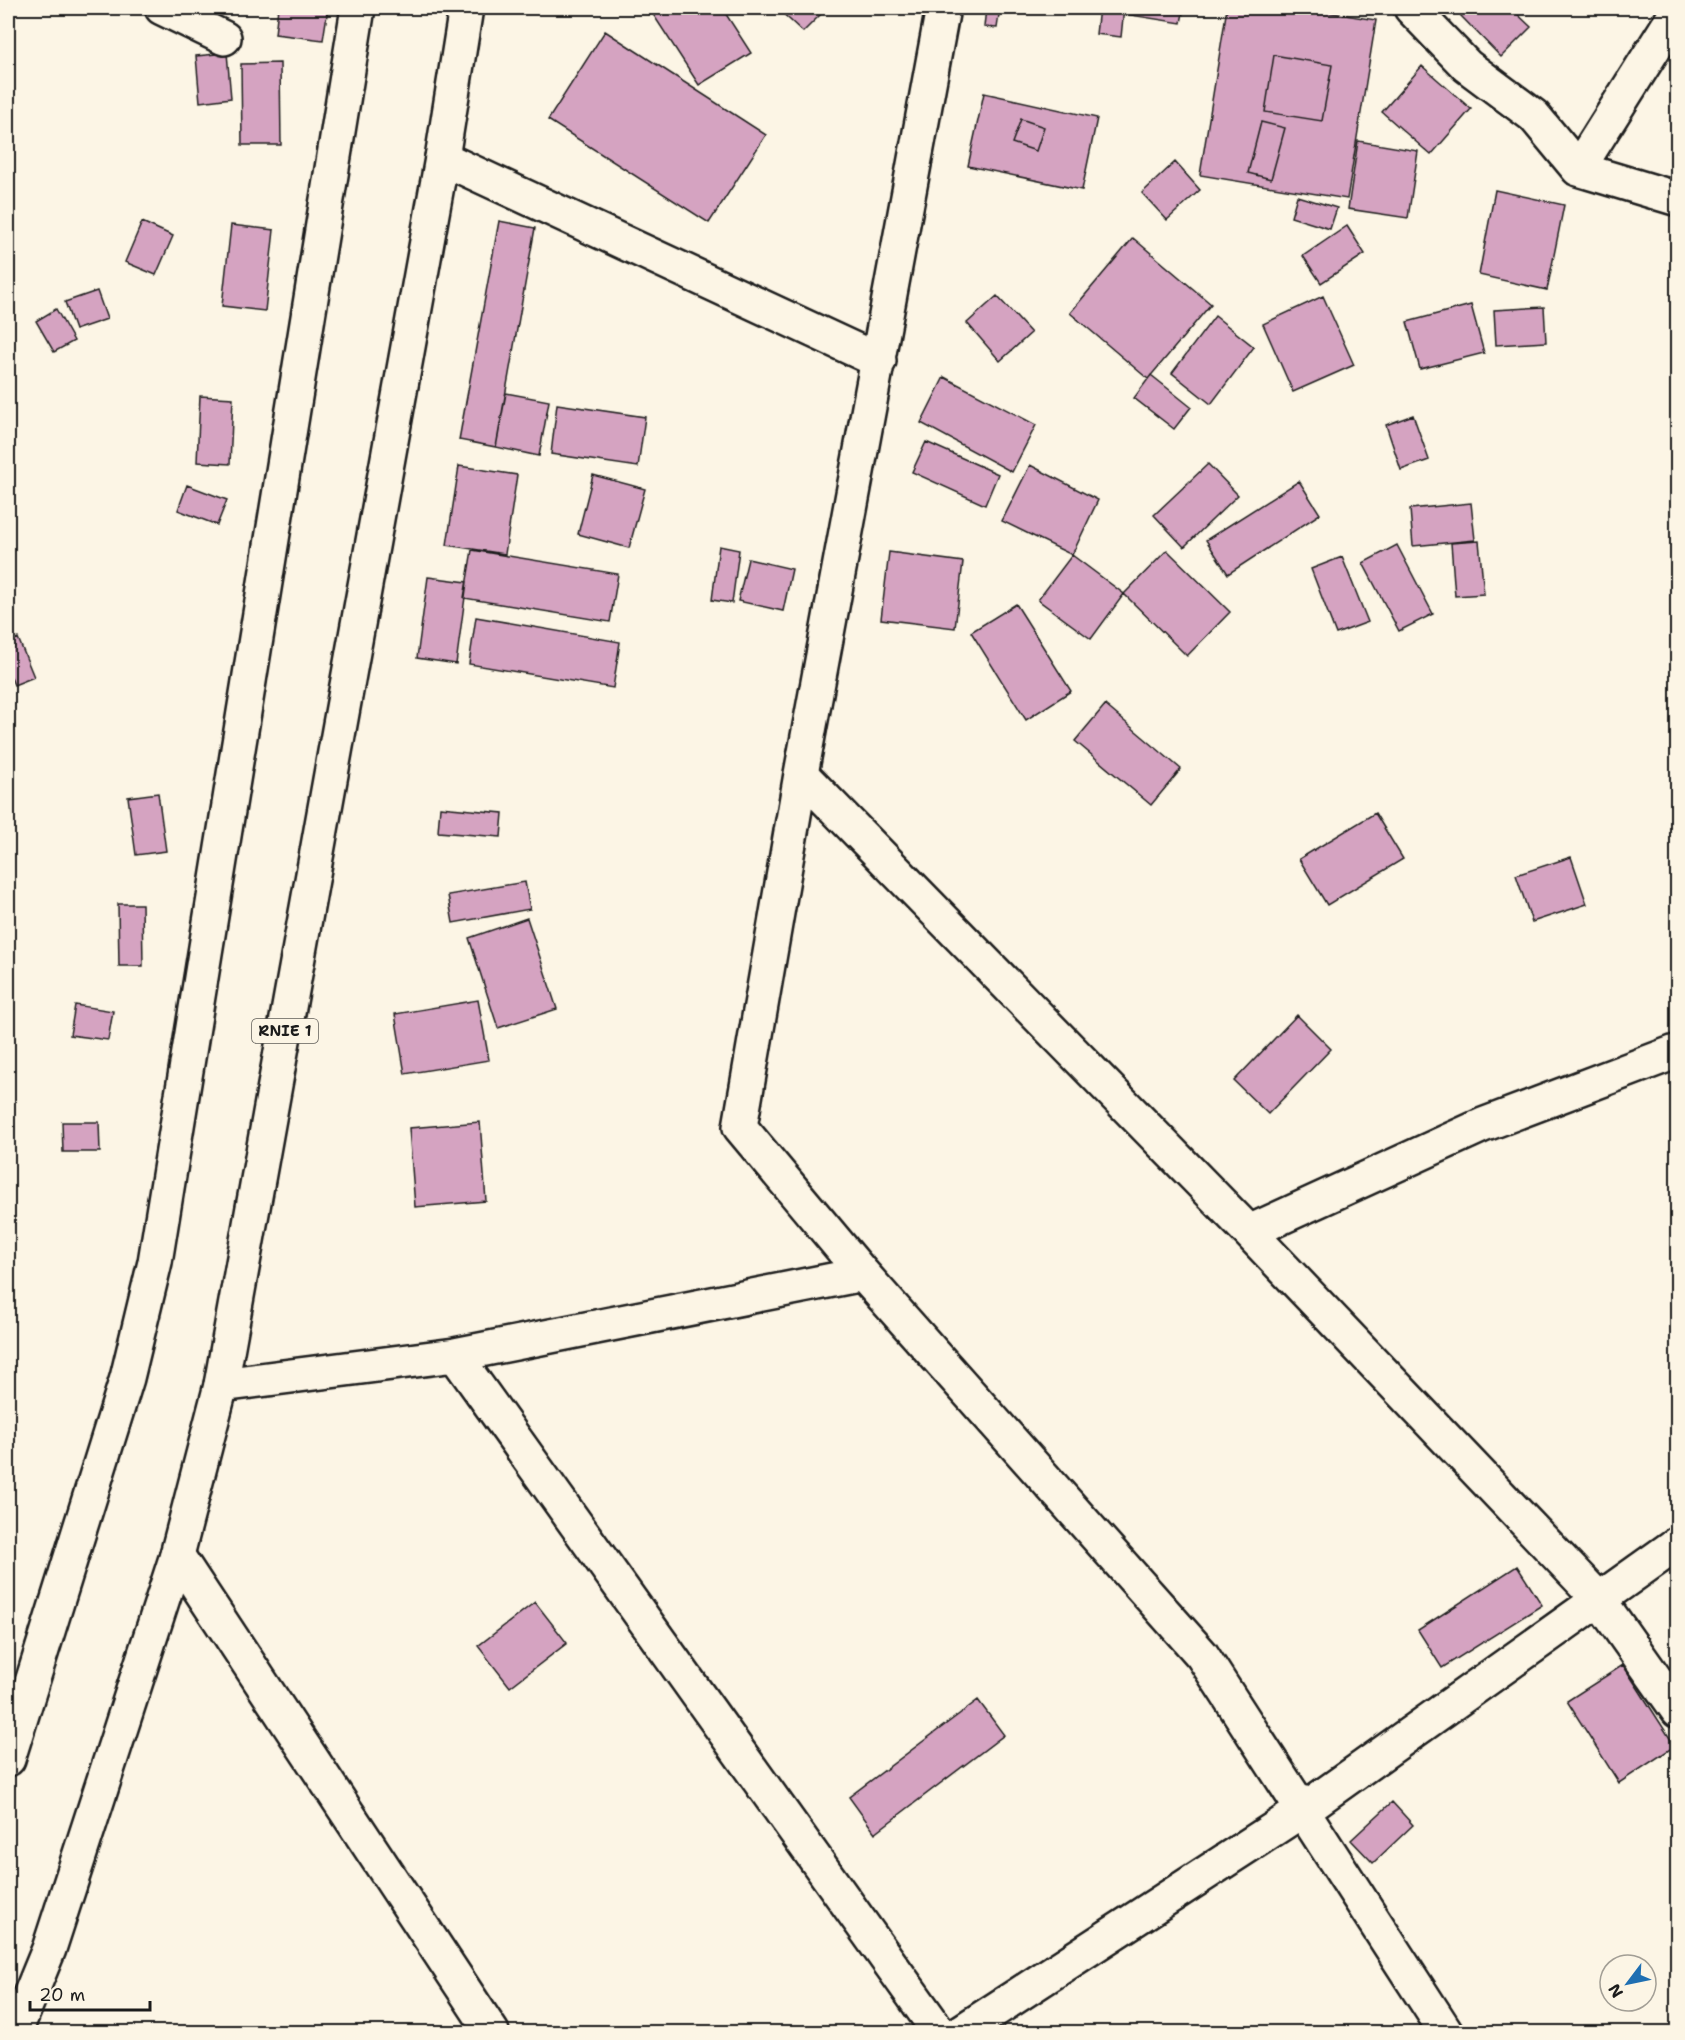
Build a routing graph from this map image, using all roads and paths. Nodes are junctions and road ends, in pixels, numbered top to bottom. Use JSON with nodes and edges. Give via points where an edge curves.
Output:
{"nodes":[{"id":1,"x":162,"y":8,"type":"edge"},
{"id":2,"x":358,"y":8,"type":"edge"},
{"id":3,"x":466,"y":8,"type":"edge"},
{"id":4,"x":943,"y":8,"type":"edge"},
{"id":5,"x":1412,"y":8,"type":"edge"},
{"id":6,"x":1677,"y":10,"type":"edge"},
{"id":7,"x":224,"y":38,"type":"dead end"},
{"id":8,"x":442,"y":158,"type":"junction"},
{"id":9,"x":1578,"y":169,"type":"junction"},
{"id":10,"x":1677,"y":199,"type":"edge"},
{"id":11,"x":879,"y":361,"type":"junction"},
{"id":12,"x":801,"y":774,"type":"junction"},
{"id":13,"x":1677,"y":1051,"type":"edge"},
{"id":14,"x":1249,"y":1232,"type":"junction"},
{"id":15,"x":863,"y":1274,"type":"junction"},
{"id":16,"x":455,"y":1355,"type":"junction"},
{"id":17,"x":221,"y":1385,"type":"junction"},
{"id":18,"x":1677,"y":1543,"type":"edge"},
{"id":19,"x":177,"y":1555,"type":"junction"},
{"id":20,"x":1598,"y":1598,"type":"junction"},
{"id":21,"x":1677,"y":1711,"type":"edge"},
{"id":22,"x":8,"y":1759,"type":"edge"},
{"id":23,"x":1303,"y":1810,"type":"junction"},
{"id":24,"x":15,"y":2032,"type":"edge"},
{"id":25,"x":492,"y":2032,"type":"edge"},
{"id":26,"x":939,"y":2032,"type":"edge"},
{"id":27,"x":961,"y":2032,"type":"edge"},
{"id":28,"x":1446,"y":2032,"type":"edge"}],
"edges":[{"from":1,"to":7,"type":"main road"},
{"from":2,"to":22,"type":"main road","via":[[155,1262],[127,1378]]},
{"from":3,"to":8,"type":"main road","number":"RNIE 1"},
{"from":4,"to":11,"type":"main road"},
{"from":5,"to":9,"type":"main road","via":[[1467,66],[1534,116]]},
{"from":6,"to":9,"type":"main road"},
{"from":8,"to":11,"type":"main road"},
{"from":8,"to":17,"type":"main road","number":"RNIE 1"},
{"from":9,"to":10,"type":"main road"},
{"from":11,"to":12,"type":"main road"},
{"from":12,"to":14,"type":"main road"},
{"from":12,"to":15,"type":"main road","via":[[740,1127]]},
{"from":13,"to":14,"type":"main road","via":[[1483,1125]]},
{"from":14,"to":20,"type":"main road"},
{"from":15,"to":16,"type":"main road"},
{"from":15,"to":23,"type":"main road","via":[[1202,1655]]},
{"from":16,"to":17,"type":"main road"},
{"from":16,"to":26,"type":"main road"},
{"from":17,"to":19,"type":"main road","number":"RNIE 1"},
{"from":18,"to":20,"type":"main road"},
{"from":19,"to":24,"type":"main road","number":"RNIE 1","via":[[49,1949]]},
{"from":19,"to":25,"type":"main road"},
{"from":20,"to":21,"type":"main road"},
{"from":20,"to":23,"type":"main road"},
{"from":23,"to":27,"type":"main road"},
{"from":23,"to":28,"type":"main road"}]}
